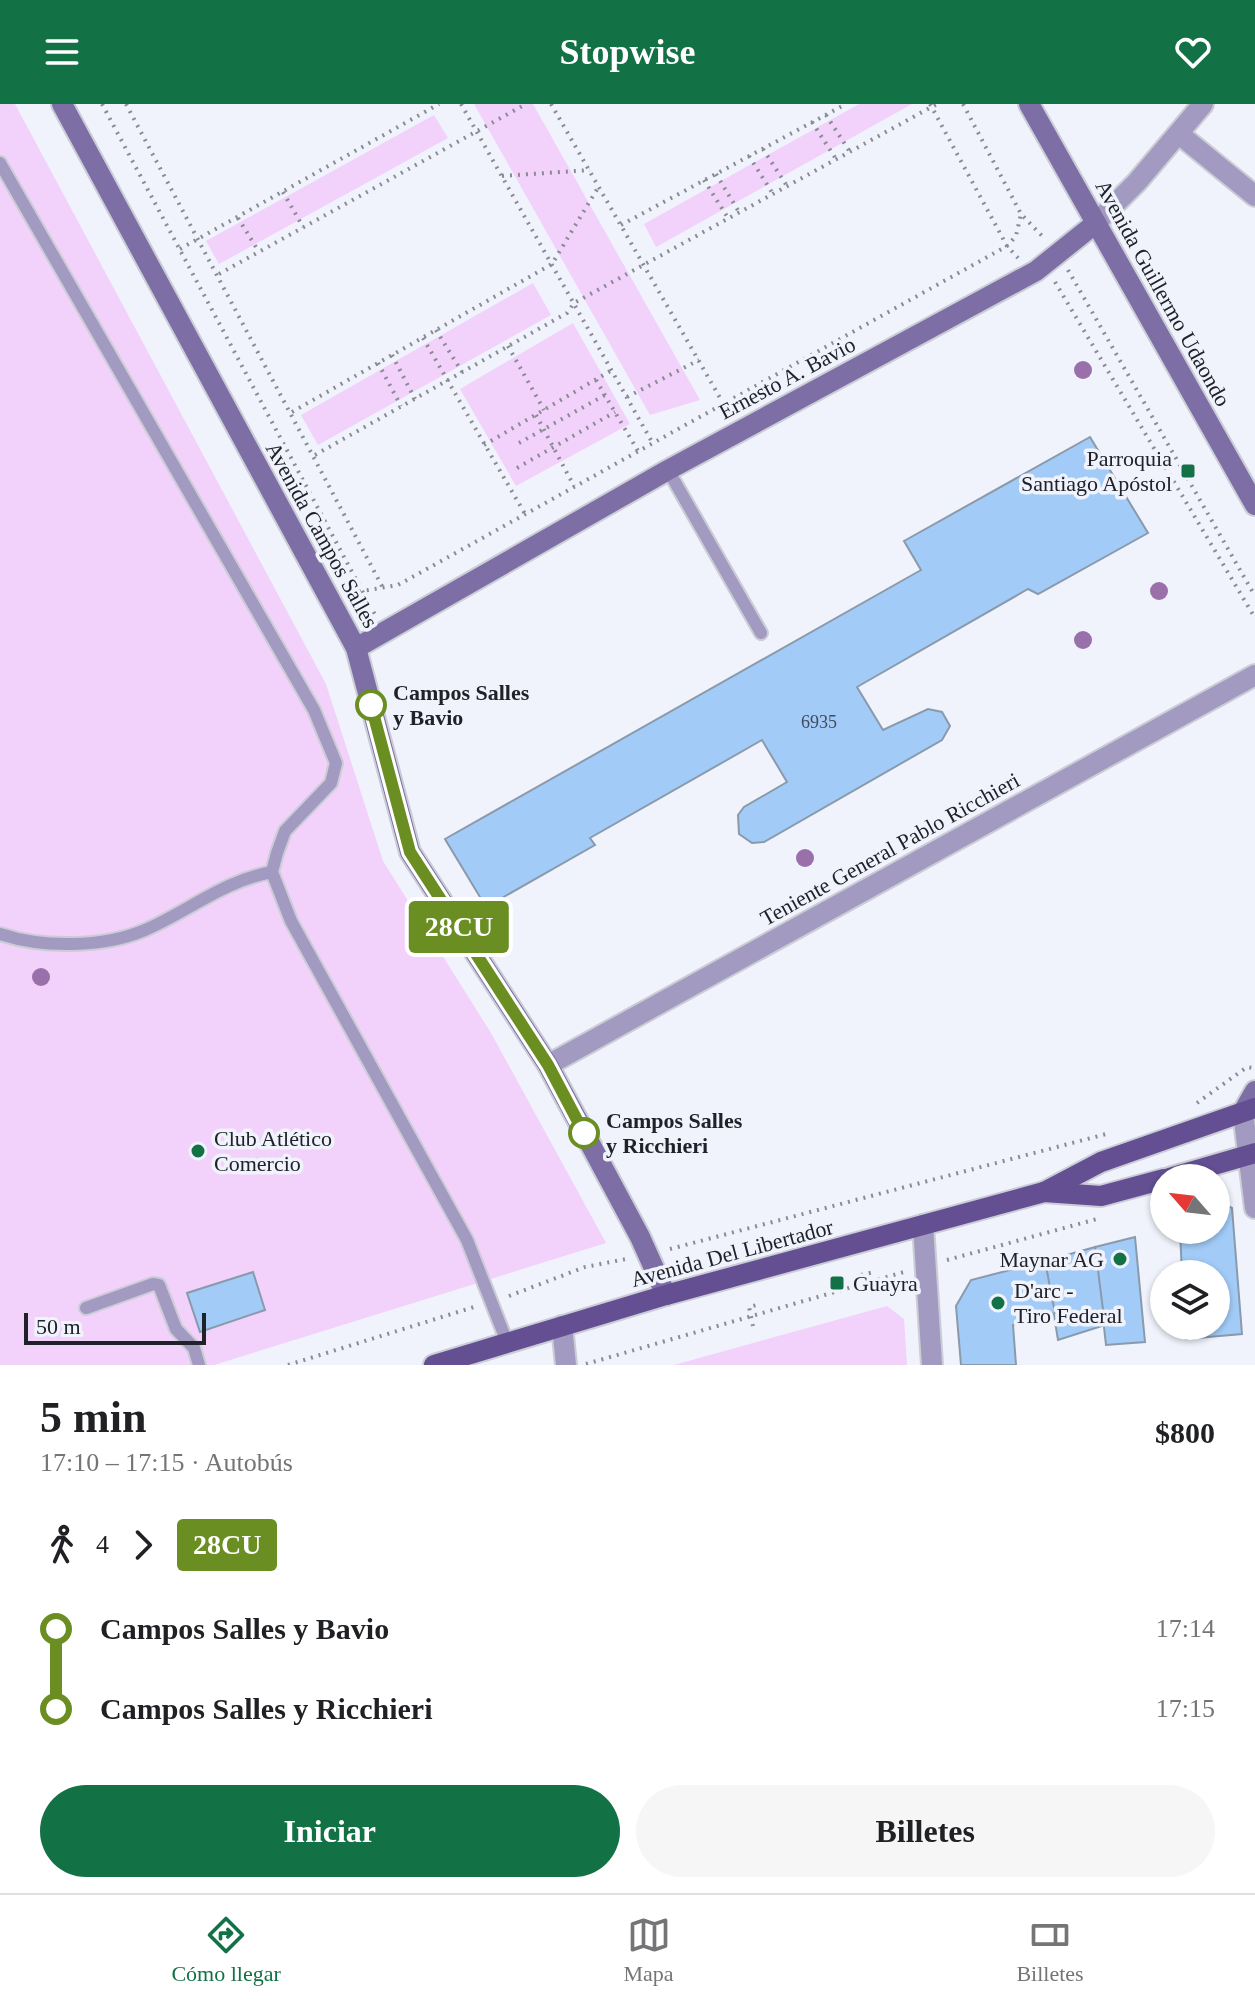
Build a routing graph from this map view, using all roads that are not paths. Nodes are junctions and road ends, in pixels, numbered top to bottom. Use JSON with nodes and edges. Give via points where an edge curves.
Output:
{"nodes":[{"id":1,"x":62,"y":104,"type":"edge"},
{"id":2,"x":1029,"y":104,"type":"edge"},
{"id":3,"x":1203,"y":104,"type":"edge"},
{"id":4,"x":1179,"y":134,"type":"junction"},
{"id":5,"x":0,"y":163,"type":"edge"},
{"id":6,"x":1255,"y":196,"type":"edge"},
{"id":7,"x":1096,"y":223,"type":"junction"},
{"id":8,"x":668,"y":470,"type":"junction"},
{"id":9,"x":1255,"y":505,"type":"edge"},
{"id":10,"x":761,"y":633,"type":"dead end"},
{"id":11,"x":356,"y":648,"type":"junction"},
{"id":12,"x":1255,"y":675,"type":"edge"},
{"id":13,"x":272,"y":872,"type":"junction"},
{"id":14,"x":0,"y":934,"type":"edge"},
{"id":15,"x":548,"y":1065,"type":"junction"},
{"id":16,"x":1255,"y":1091,"type":"edge"},
{"id":17,"x":1249,"y":1110,"type":"edge"},
{"id":18,"x":1252,"y":1154,"type":"edge"},
{"id":19,"x":1218,"y":1164,"type":"edge"},
{"id":20,"x":1150,"y":1183,"type":"edge"},
{"id":21,"x":1044,"y":1192,"type":"junction"},
{"id":22,"x":1255,"y":1208,"type":"edge"},
{"id":23,"x":923,"y":1225,"type":"junction"},
{"id":24,"x":666,"y":1295,"type":"junction"},
{"id":25,"x":86,"y":1308,"type":"dead end"},
{"id":26,"x":562,"y":1326,"type":"junction"},
{"id":27,"x":507,"y":1342,"type":"junction"},
{"id":28,"x":199,"y":1365,"type":"edge"},
{"id":29,"x":434,"y":1365,"type":"edge"},
{"id":30,"x":566,"y":1365,"type":"edge"},
{"id":31,"x":932,"y":1365,"type":"edge"}],
"edges":[{"from":1,"to":11,"type":"main road","name":"Avenida Campos Salles"},
{"from":2,"to":7,"type":"main road","name":"Avenida Guillermo Udaondo"},
{"from":3,"to":4,"type":"street","name":"Ernesto A. Bavio"},
{"from":4,"to":6,"type":"street"},
{"from":4,"to":7,"type":"street","name":"Ernesto A. Bavio"},
{"from":5,"to":13,"type":"lane","via":[[314,710],[336,763],[322,796],[285,831]]},
{"from":7,"to":8,"type":"main road","name":"Ernesto A. Bavio","via":[[1036,271]]},
{"from":7,"to":9,"type":"main road","name":"Avenida Guillermo Udaondo"},
{"from":8,"to":10,"type":"lane"},
{"from":8,"to":11,"type":"main road","name":"Ernesto A. Bavio"},
{"from":11,"to":15,"type":"main road","name":"Avenida Campos Salles","via":[[410,852]]},
{"from":12,"to":15,"type":"street","name":"Teniente General Pablo Ricchieri"},
{"from":13,"to":14,"type":"lane","via":[[214,890],[144,931],[105,940],[63,944]]},
{"from":13,"to":27,"type":"lane","via":[[291,921],[467,1240]]},
{"from":15,"to":24,"type":"main road","name":"Avenida Campos Salles"},
{"from":16,"to":17,"type":"main road"},
{"from":17,"to":18,"type":"street"},
{"from":17,"to":21,"type":"main road","name":"Avenida Del Libertador","via":[[1101,1162]]},
{"from":18,"to":19,"type":"main road","name":"Avenida Del Libertador"},
{"from":18,"to":22,"type":"street"},
{"from":20,"to":21,"type":"main road","name":"Avenida Del Libertador","via":[[1101,1196]]},
{"from":21,"to":23,"type":"main road","name":"Avenida Del Libertador"},
{"from":23,"to":24,"type":"main road","name":"Avenida Del Libertador"},
{"from":23,"to":31,"type":"street"},
{"from":24,"to":26,"type":"main road","name":"Avenida Del Libertador"},
{"from":25,"to":28,"type":"lane","via":[[159,1285],[176,1329],[194,1348]]},
{"from":26,"to":27,"type":"main road","name":"Avenida Del Libertador"},
{"from":26,"to":30,"type":"street"},
{"from":27,"to":29,"type":"main road","name":"Avenida Del Libertador"}]}
